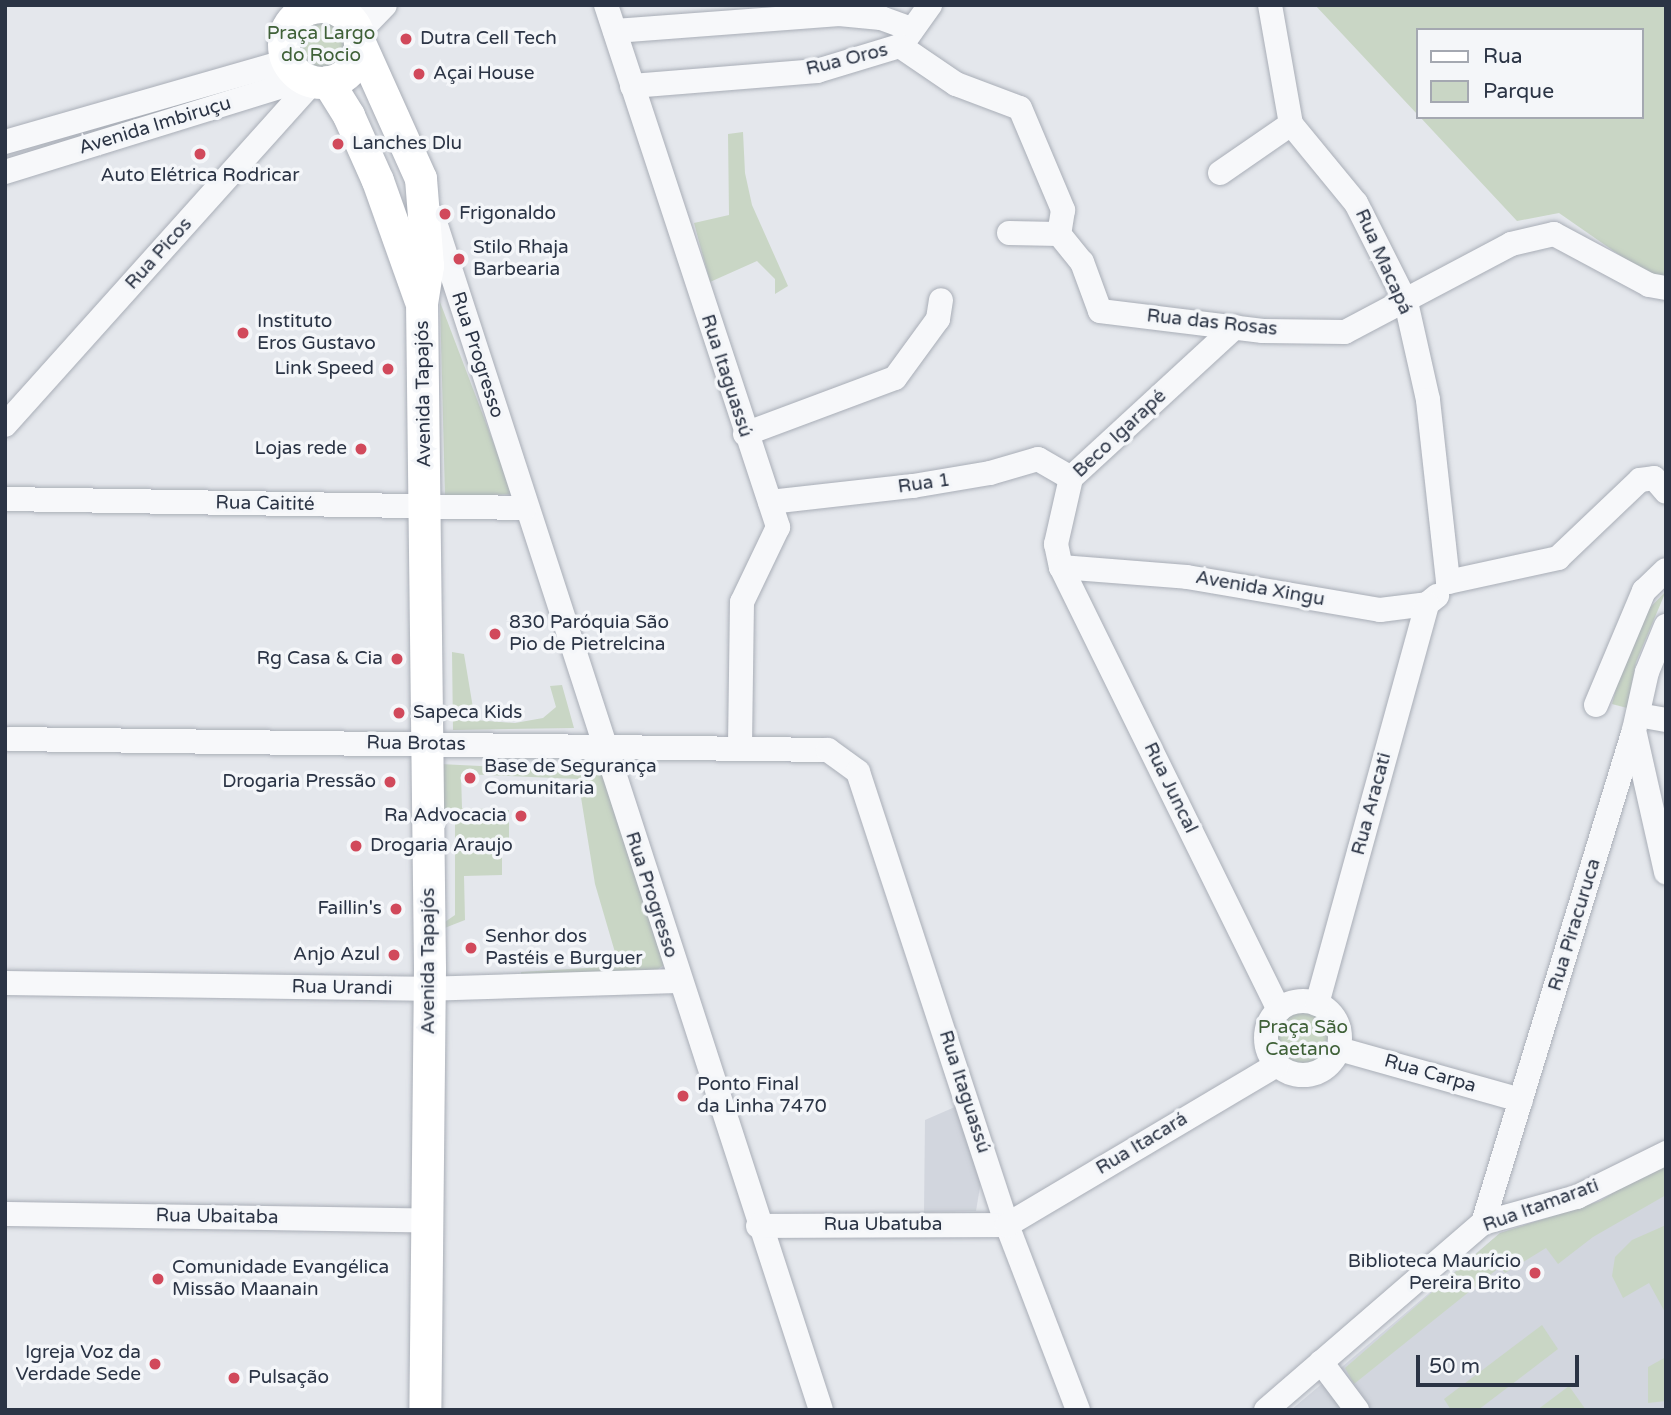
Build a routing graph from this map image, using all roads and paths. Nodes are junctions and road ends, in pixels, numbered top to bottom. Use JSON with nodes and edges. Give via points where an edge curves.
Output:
{"nodes":[{"id":1,"x":283,"y":5,"type":"edge"},
{"id":2,"x":385,"y":5,"type":"edge"},
{"id":3,"x":606,"y":5,"type":"edge"},
{"id":4,"x":930,"y":5,"type":"edge"},
{"id":5,"x":1270,"y":5,"type":"edge"},
{"id":6,"x":351,"y":18,"type":"edge"},
{"id":7,"x":615,"y":31,"type":"junction"},
{"id":8,"x":906,"y":37,"type":"junction"},
{"id":9,"x":303,"y":69,"type":"junction"},
{"id":10,"x":632,"y":86,"type":"junction"},
{"id":11,"x":1291,"y":124,"type":"junction"},
{"id":12,"x":5,"y":142,"type":"edge"},
{"id":13,"x":5,"y":172,"type":"edge"},
{"id":14,"x":1220,"y":173,"type":"dead end"},
{"id":15,"x":421,"y":179,"type":"junction"},
{"id":16,"x":1061,"y":222,"type":"junction"},
{"id":17,"x":1009,"y":233,"type":"dead end"},
{"id":18,"x":1666,"y":288,"type":"edge"},
{"id":19,"x":941,"y":300,"type":"dead end"},
{"id":20,"x":1406,"y":302,"type":"junction"},
{"id":21,"x":422,"y":303,"type":"junction"},
{"id":22,"x":1235,"y":327,"type":"junction"},
{"id":23,"x":5,"y":425,"type":"edge"},
{"id":24,"x":744,"y":434,"type":"junction"},
{"id":25,"x":1071,"y":478,"type":"junction"},
{"id":26,"x":1666,"y":492,"type":"edge"},
{"id":27,"x":5,"y":499,"type":"edge"},
{"id":28,"x":770,"y":502,"type":"junction"},
{"id":29,"x":427,"y":508,"type":"junction"},
{"id":30,"x":525,"y":508,"type":"junction"},
{"id":31,"x":1060,"y":567,"type":"junction"},
{"id":32,"x":1666,"y":570,"type":"edge"},
{"id":33,"x":1448,"y":582,"type":"junction"},
{"id":34,"x":1427,"y":604,"type":"junction"},
{"id":35,"x":1666,"y":626,"type":"edge"},
{"id":36,"x":1596,"y":705,"type":"dead end"},
{"id":37,"x":1666,"y":720,"type":"edge"},
{"id":38,"x":1636,"y":722,"type":"junction"},
{"id":39,"x":6,"y":736,"type":"edge"},
{"id":40,"x":428,"y":744,"type":"junction"},
{"id":41,"x":603,"y":746,"type":"junction"},
{"id":42,"x":740,"y":749,"type":"junction"},
{"id":43,"x":858,"y":772,"type":"joint"},
{"id":44,"x":1666,"y":872,"type":"edge"},
{"id":45,"x":678,"y":981,"type":"junction"},
{"id":46,"x":5,"y":983,"type":"edge"},
{"id":47,"x":429,"y":989,"type":"junction"},
{"id":48,"x":1317,"y":1004,"type":"junction"},
{"id":49,"x":1279,"y":1010,"type":"junction"},
{"id":50,"x":1339,"y":1049,"type":"junction"},
{"id":51,"x":1277,"y":1065,"type":"junction"},
{"id":52,"x":1521,"y":1100,"type":"junction"},
{"id":53,"x":1666,"y":1153,"type":"edge"},
{"id":54,"x":5,"y":1214,"type":"edge"},
{"id":55,"x":429,"y":1221,"type":"junction"},
{"id":56,"x":1483,"y":1223,"type":"junction"},
{"id":57,"x":1007,"y":1225,"type":"junction"},
{"id":58,"x":758,"y":1226,"type":"junction"},
{"id":59,"x":1321,"y":1362,"type":"junction"},
{"id":60,"x":425,"y":1410,"type":"edge"},
{"id":61,"x":821,"y":1410,"type":"edge"},
{"id":62,"x":1078,"y":1410,"type":"edge"},
{"id":63,"x":1266,"y":1410,"type":"edge"},
{"id":64,"x":1356,"y":1410,"type":"edge"}],
"edges":[{"from":1,"to":9,"type":"main road"},
{"from":2,"to":6,"type":"street"},
{"from":3,"to":7,"type":"street","name":"Rua Itaguassú"},
{"from":4,"to":8,"type":"street"},
{"from":5,"to":11,"type":"street","name":"Rua Macapá"},
{"from":6,"to":9,"type":"main road","via":[[351,68]]},
{"from":6,"to":9,"type":"main road","via":[[317,9],[298,16]]},
{"from":6,"to":15,"type":"main road"},
{"from":7,"to":8,"type":"street","via":[[839,14],[881,18]]},
{"from":7,"to":10,"type":"street","name":"Rua Itaguassú"},
{"from":8,"to":10,"type":"street","name":"Rua Oros","via":[[817,71]]},
{"from":8,"to":16,"type":"street","name":"Rua Oros","via":[[956,84],[1020,108]]},
{"from":9,"to":12,"type":"street","name":"Avenida Imbiruçu"},
{"from":9,"to":13,"type":"street","name":"Avenida Imbiruçu"},
{"from":9,"to":21,"type":"main road","via":[[349,116]]},
{"from":9,"to":23,"type":"street","name":"Rua Picos"},
{"from":10,"to":24,"type":"street","name":"Rua Itaguassú"},
{"from":11,"to":14,"type":"street"},
{"from":11,"to":20,"type":"street","name":"Rua Macapá","via":[[1356,203]]},
{"from":15,"to":21,"type":"main road","via":[[428,266]]},
{"from":15,"to":30,"type":"street","name":"Rua Progresso"},
{"from":16,"to":17,"type":"street"},
{"from":16,"to":22,"type":"street","name":"Rua das Rosas","via":[[1100,311]]},
{"from":18,"to":20,"type":"street","name":"Rua das Rosas","via":[[1648,285],[1554,234],[1511,244]]},
{"from":19,"to":24,"type":"street","via":[[938,319],[895,378]]},
{"from":20,"to":22,"type":"street","name":"Rua das Rosas","via":[[1345,332]]},
{"from":20,"to":33,"type":"street","name":"Rua Macapá","via":[[1428,400]]},
{"from":21,"to":29,"type":"main road","name":"Avenida Tapajós"},
{"from":22,"to":25,"type":"street","name":"Beco Igarapé"},
{"from":24,"to":28,"type":"street","name":"Rua Itaguassú"},
{"from":25,"to":28,"type":"street","name":"Rua 1","via":[[1038,459],[990,473],[913,486]]},
{"from":25,"to":31,"type":"street","name":"Beco Igarapé","via":[[1056,544]]},
{"from":26,"to":33,"type":"street","via":[[1654,478],[1640,480],[1558,558]]},
{"from":27,"to":29,"type":"street","name":"Rua Caitité"},
{"from":28,"to":42,"type":"street","name":"Rua Itaguassú","via":[[778,527],[741,602]]},
{"from":29,"to":30,"type":"street","name":"Rua Caitité"},
{"from":29,"to":40,"type":"main road","name":"Avenida Tapajós"},
{"from":30,"to":41,"type":"street","name":"Rua Progresso"},
{"from":31,"to":34,"type":"street","name":"Avenida Xingu","via":[[1187,577],[1380,610]]},
{"from":31,"to":49,"type":"street","name":"Rua Juncal"},
{"from":32,"to":36,"type":"street","via":[[1644,591]]},
{"from":33,"to":34,"type":"street"},
{"from":34,"to":48,"type":"street","name":"Rua Aracati"},
{"from":35,"to":38,"type":"street","name":"Rua Piracuruca","via":[[1647,672]]},
{"from":37,"to":38,"type":"street"},
{"from":38,"to":44,"type":"street"},
{"from":38,"to":52,"type":"street","name":"Rua Piracuruca"},
{"from":39,"to":40,"type":"street","name":"Rua Brotas"},
{"from":40,"to":41,"type":"street","name":"Rua Brotas"},
{"from":40,"to":47,"type":"main road","name":"Avenida Tapajós"},
{"from":41,"to":42,"type":"street","name":"Rua Brotas"},
{"from":41,"to":45,"type":"street","name":"Rua Progresso"},
{"from":42,"to":43,"type":"street","name":"Rua Brotas","via":[[828,750]]},
{"from":43,"to":57,"type":"street","name":"Rua Itaguassú"},
{"from":45,"to":47,"type":"street","name":"Rua Urandi"},
{"from":45,"to":58,"type":"street","name":"Rua Progresso"},
{"from":46,"to":47,"type":"street","name":"Rua Urandi"},
{"from":47,"to":55,"type":"main road","name":"Avenida Tapajós"},
{"from":48,"to":49,"type":"street","via":[[1297,1001]]},
{"from":48,"to":50,"type":"street","via":[[1339,1027]]},
{"from":49,"to":51,"type":"street","via":[[1271,1019],[1266,1044]]},
{"from":50,"to":51,"type":"street","via":[[1325,1070],[1313,1075],[1295,1075]]},
{"from":50,"to":52,"type":"street","name":"Rua Carpa"},
{"from":51,"to":57,"type":"street","name":"Rua Itacará"},
{"from":52,"to":56,"type":"street","name":"Rua Piracuruca"},
{"from":53,"to":56,"type":"street","name":"Rua Itamarati","via":[[1577,1197]]},
{"from":54,"to":55,"type":"street","name":"Rua Ubaitaba"},
{"from":55,"to":60,"type":"main road","name":"Avenida Tapajós"},
{"from":56,"to":59,"type":"street","name":"Rua Itamarati"},
{"from":57,"to":58,"type":"street","name":"Rua Ubatuba"},
{"from":57,"to":62,"type":"street","name":"Rua Itaguassú"},
{"from":58,"to":61,"type":"street","name":"Rua Progresso"},
{"from":59,"to":63,"type":"street","name":"Rua Itamarati"},
{"from":59,"to":64,"type":"street"}]}
